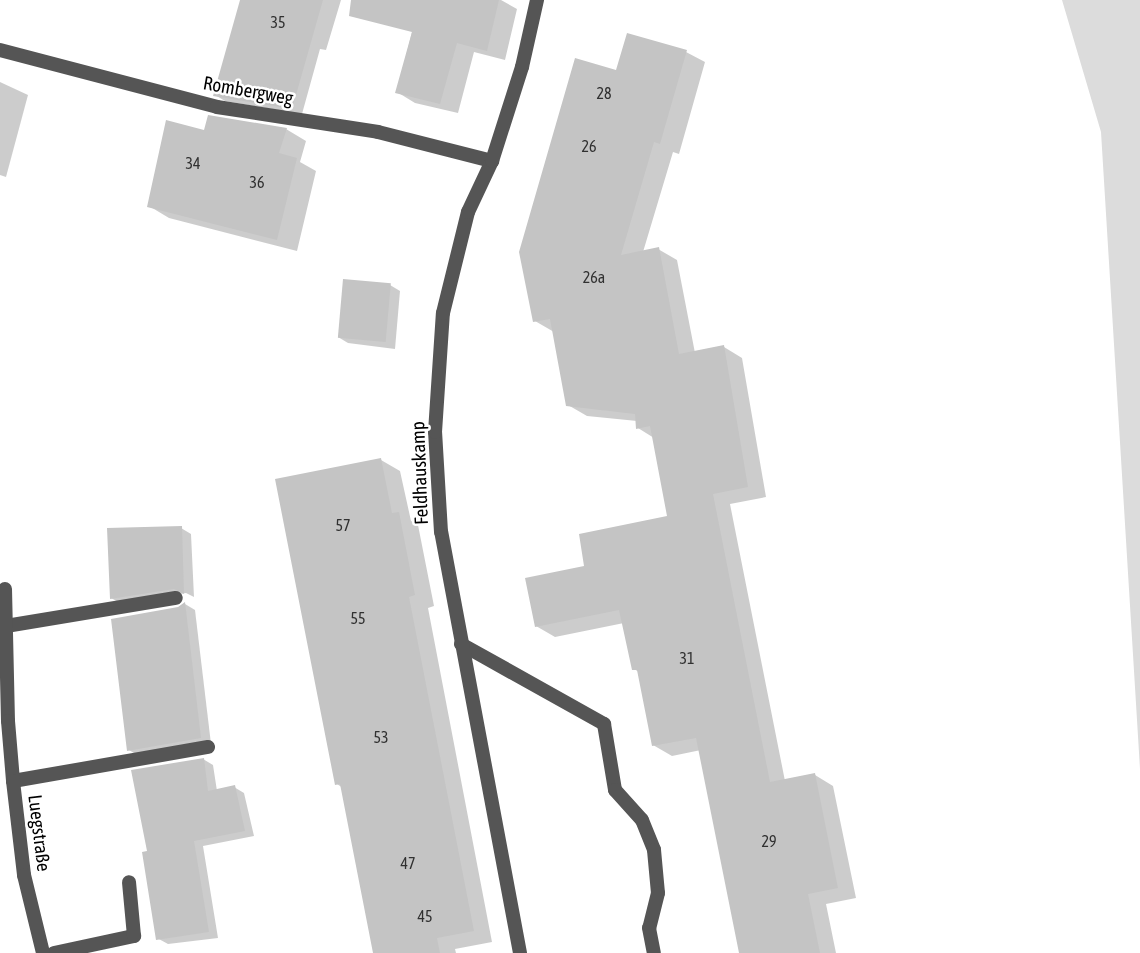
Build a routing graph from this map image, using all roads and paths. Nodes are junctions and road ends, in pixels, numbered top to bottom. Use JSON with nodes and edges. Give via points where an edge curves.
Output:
{"nodes":[{"id":1,"x":537,"y":0,"type":"edge"},
{"id":2,"x":0,"y":50,"type":"edge"},
{"id":3,"x":492,"y":160,"type":"junction"},
{"id":4,"x":5,"y":589,"type":"dead end"},
{"id":5,"x":176,"y":598,"type":"dead end"},
{"id":6,"x":6,"y":626,"type":"junction"},
{"id":7,"x":461,"y":644,"type":"junction"},
{"id":8,"x":208,"y":747,"type":"dead end"},
{"id":9,"x":13,"y":781,"type":"junction"},
{"id":10,"x":129,"y":882,"type":"dead end"},
{"id":11,"x":43,"y":953,"type":"edge"},
{"id":12,"x":54,"y":953,"type":"edge"},
{"id":13,"x":520,"y":953,"type":"edge"},
{"id":14,"x":654,"y":953,"type":"edge"}],
"edges":[{"from":1,"to":3,"type":"street","name":"Feldhauskamp","via":[[522,67]]},
{"from":2,"to":3,"type":"street","name":"Rombergweg","via":[[217,107],[377,132]]},
{"from":3,"to":7,"type":"street","name":"Feldhauskamp","via":[[468,212],[443,313],[435,432],[441,532]]},
{"from":4,"to":6,"type":"street","name":"Luegstraße"},
{"from":5,"to":6,"type":"street"},
{"from":6,"to":9,"type":"street","name":"Luegstraße"},
{"from":7,"to":13,"type":"street","name":"Feldhauskamp"},
{"from":7,"to":14,"type":"street","via":[[604,724],[615,790],[642,820],[654,850],[658,893],[649,928]]},
{"from":8,"to":9,"type":"street"},
{"from":9,"to":11,"type":"street","name":"Luegstraße","via":[[24,875]]},
{"from":10,"to":12,"type":"street","via":[[134,936]]}]}
